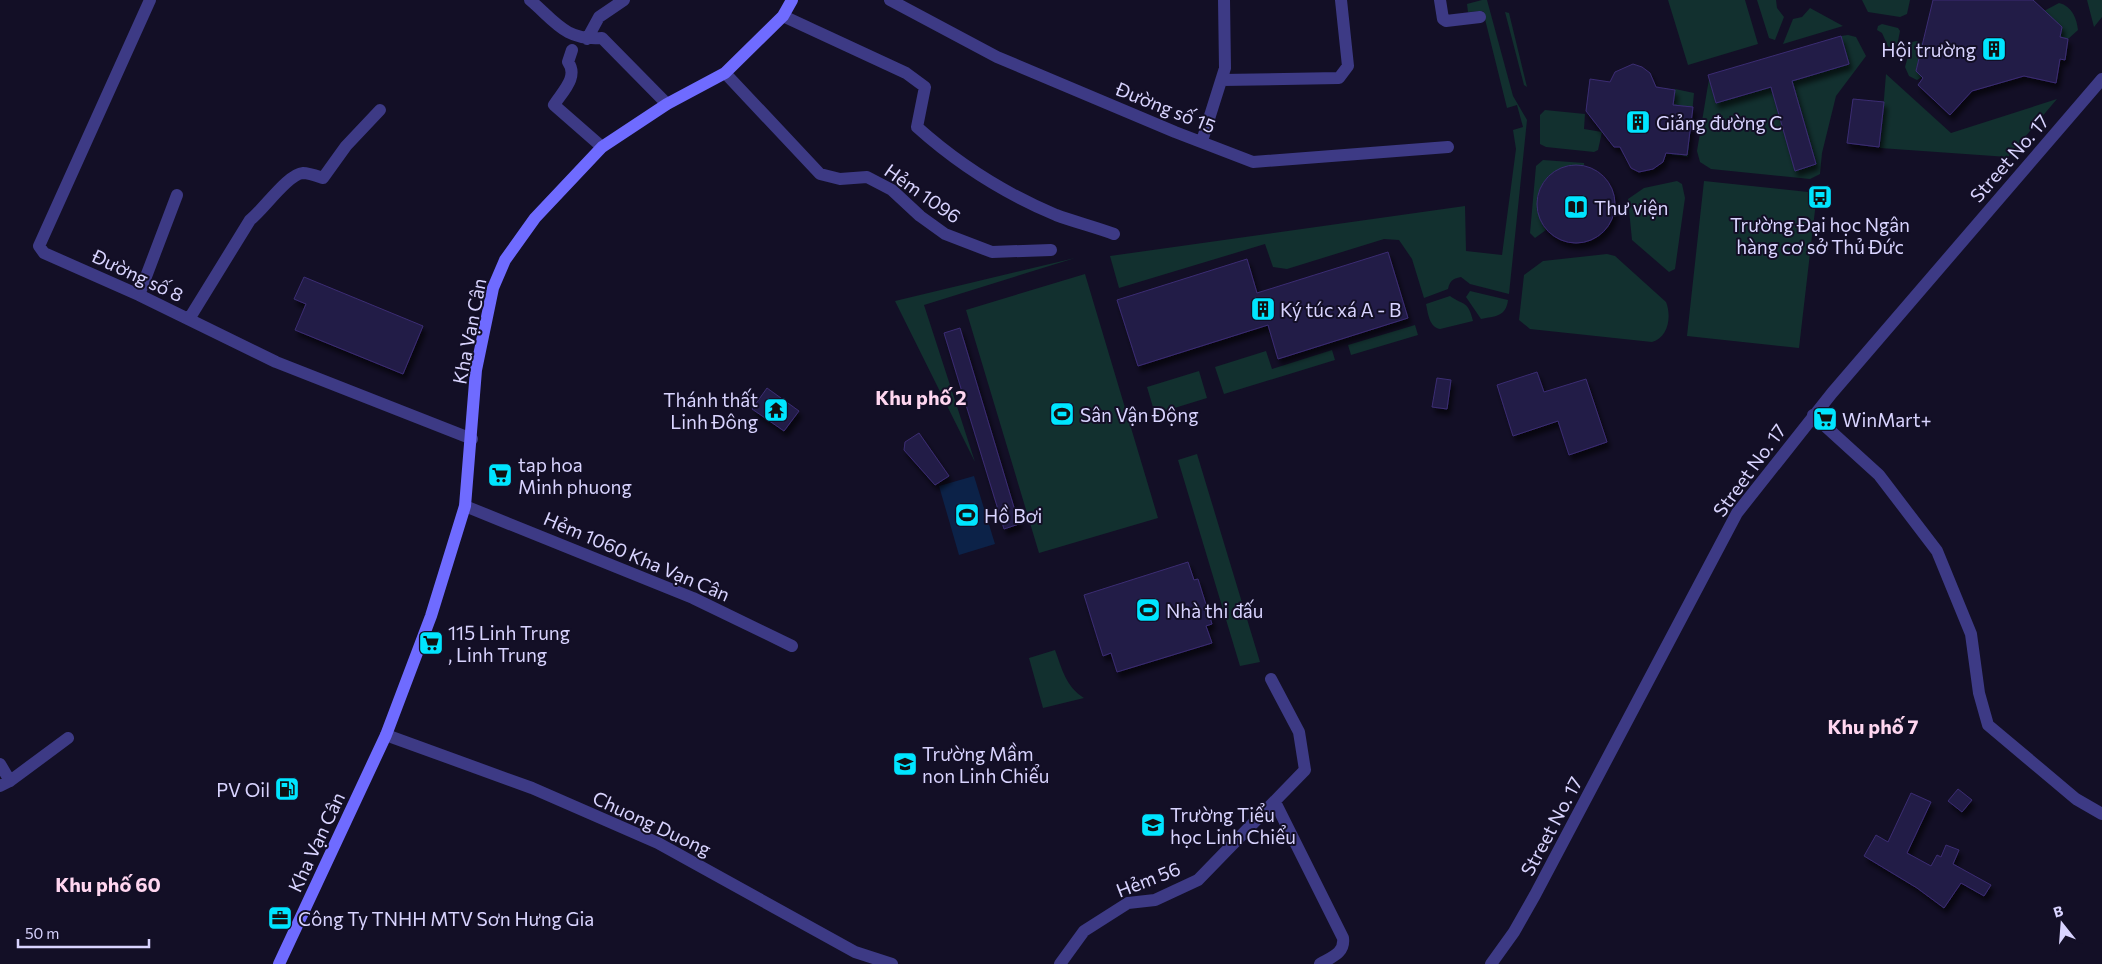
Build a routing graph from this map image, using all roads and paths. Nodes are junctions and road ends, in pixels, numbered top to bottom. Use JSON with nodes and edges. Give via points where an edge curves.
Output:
{"nodes":[{"id":1,"x":150,"y":0,"type":"edge"},
{"id":2,"x":530,"y":0,"type":"edge"},
{"id":3,"x":624,"y":0,"type":"edge"},
{"id":4,"x":792,"y":0,"type":"edge"},
{"id":5,"x":890,"y":0,"type":"edge"},
{"id":6,"x":1224,"y":0,"type":"edge"},
{"id":7,"x":1340,"y":0,"type":"edge"},
{"id":8,"x":1440,"y":0,"type":"edge"},
{"id":9,"x":783,"y":16,"type":"junction"},
{"id":10,"x":1480,"y":17,"type":"dead end"},
{"id":11,"x":587,"y":39,"type":"junction"},
{"id":12,"x":572,"y":50,"type":"dead end"},
{"id":13,"x":726,"y":73,"type":"junction"},
{"id":14,"x":1222,"y":80,"type":"junction"},
{"id":15,"x":2102,"y":81,"type":"edge"},
{"id":16,"x":667,"y":104,"type":"junction"},
{"id":17,"x":380,"y":110,"type":"dead end"},
{"id":18,"x":1202,"y":141,"type":"junction"},
{"id":19,"x":1448,"y":147,"type":"dead end"},
{"id":20,"x":602,"y":148,"type":"junction"},
{"id":21,"x":177,"y":195,"type":"dead end"},
{"id":22,"x":1114,"y":234,"type":"dead end"},
{"id":23,"x":1051,"y":250,"type":"dead end"},
{"id":24,"x":138,"y":295,"type":"junction"},
{"id":25,"x":189,"y":319,"type":"junction"},
{"id":26,"x":1813,"y":415,"type":"junction"},
{"id":27,"x":472,"y":439,"type":"junction"},
{"id":28,"x":465,"y":506,"type":"junction"},
{"id":29,"x":792,"y":646,"type":"dead end"},
{"id":30,"x":1271,"y":679,"type":"dead end"},
{"id":31,"x":386,"y":735,"type":"junction"},
{"id":32,"x":68,"y":738,"type":"dead end"},
{"id":33,"x":0,"y":764,"type":"edge"},
{"id":34,"x":5,"y":783,"type":"edge"},
{"id":35,"x":1275,"y":802,"type":"junction"},
{"id":36,"x":2102,"y":814,"type":"edge"},
{"id":37,"x":279,"y":964,"type":"edge"},
{"id":38,"x":892,"y":964,"type":"edge"},
{"id":39,"x":1060,"y":964,"type":"edge"},
{"id":40,"x":1320,"y":964,"type":"edge"},
{"id":41,"x":1491,"y":964,"type":"edge"}],
"edges":[{"from":1,"to":24,"type":"street","name":"Đường số 8","via":[[39,246],[44,253]]},
{"from":2,"to":11,"type":"street","via":[[558,28]]},
{"from":3,"to":11,"type":"street","via":[[599,17]]},
{"from":4,"to":9,"type":"main road","name":"Kha Vạn Cân"},
{"from":5,"to":18,"type":"street","name":"Đường số 15","via":[[997,57]]},
{"from":6,"to":14,"type":"street","via":[[1225,68]]},
{"from":7,"to":14,"type":"street","via":[[1348,66],[1339,78]]},
{"from":8,"to":10,"type":"street","via":[[1446,21]]},
{"from":9,"to":13,"type":"main road","name":"Kha Vạn Cân"},
{"from":9,"to":22,"type":"street","via":[[906,73],[925,87],[918,127],[970,168],[1020,198],[1057,215]]},
{"from":11,"to":16,"type":"street","via":[[602,38]]},
{"from":12,"to":20,"type":"street","via":[[568,62],[573,75],[554,105]]},
{"from":13,"to":16,"type":"main road","name":"Kha Vạn Cân"},
{"from":13,"to":23,"type":"street","name":"Hẻm 1096","via":[[820,174],[840,179],[867,177],[892,190],[945,234],[992,252]]},
{"from":14,"to":18,"type":"street"},
{"from":15,"to":26,"type":"street","name":"Street No. 17"},
{"from":16,"to":20,"type":"main road","name":"Kha Vạn Cân"},
{"from":17,"to":25,"type":"street","via":[[346,146],[323,178],[304,173],[291,177],[263,210],[250,220]]},
{"from":18,"to":19,"type":"street","name":"Đường số 15","via":[[1253,162]]},
{"from":20,"to":27,"type":"main road","name":"Kha Vạn Cân","via":[[535,218],[505,260],[493,288],[476,370]]},
{"from":21,"to":24,"type":"street"},
{"from":24,"to":25,"type":"street","name":"Đường số 8"},
{"from":25,"to":27,"type":"street","name":"Đường số 8","via":[[276,362]]},
{"from":26,"to":36,"type":"street","via":[[1879,475],[1937,552],[1971,634],[1979,693],[1988,725],[2076,799]]},
{"from":26,"to":41,"type":"street","name":"Street No. 17","via":[[1737,513],[1536,895]]},
{"from":27,"to":28,"type":"main road","name":"Kha Vạn Cân"},
{"from":28,"to":29,"type":"street","name":"Hẻm 1060 Kha Vạn Cân","via":[[693,598]]},
{"from":28,"to":31,"type":"main road","name":"Kha Vạn Cân","via":[[411,674]]},
{"from":30,"to":35,"type":"street","name":"Hẻm 56","via":[[1299,732],[1305,770]]},
{"from":31,"to":37,"type":"main road","name":"Kha Vạn Cân"},
{"from":31,"to":38,"type":"street","name":"Chuong Duong","via":[[532,788],[658,843],[855,952]]},
{"from":32,"to":34,"type":"street"},
{"from":33,"to":34,"type":"street"},
{"from":35,"to":39,"type":"street","name":"Hẻm 56","via":[[1198,880],[1155,900],[1128,904],[1084,931]]},
{"from":35,"to":40,"type":"street","via":[[1343,938],[1344,945],[1339,953]]}]}
